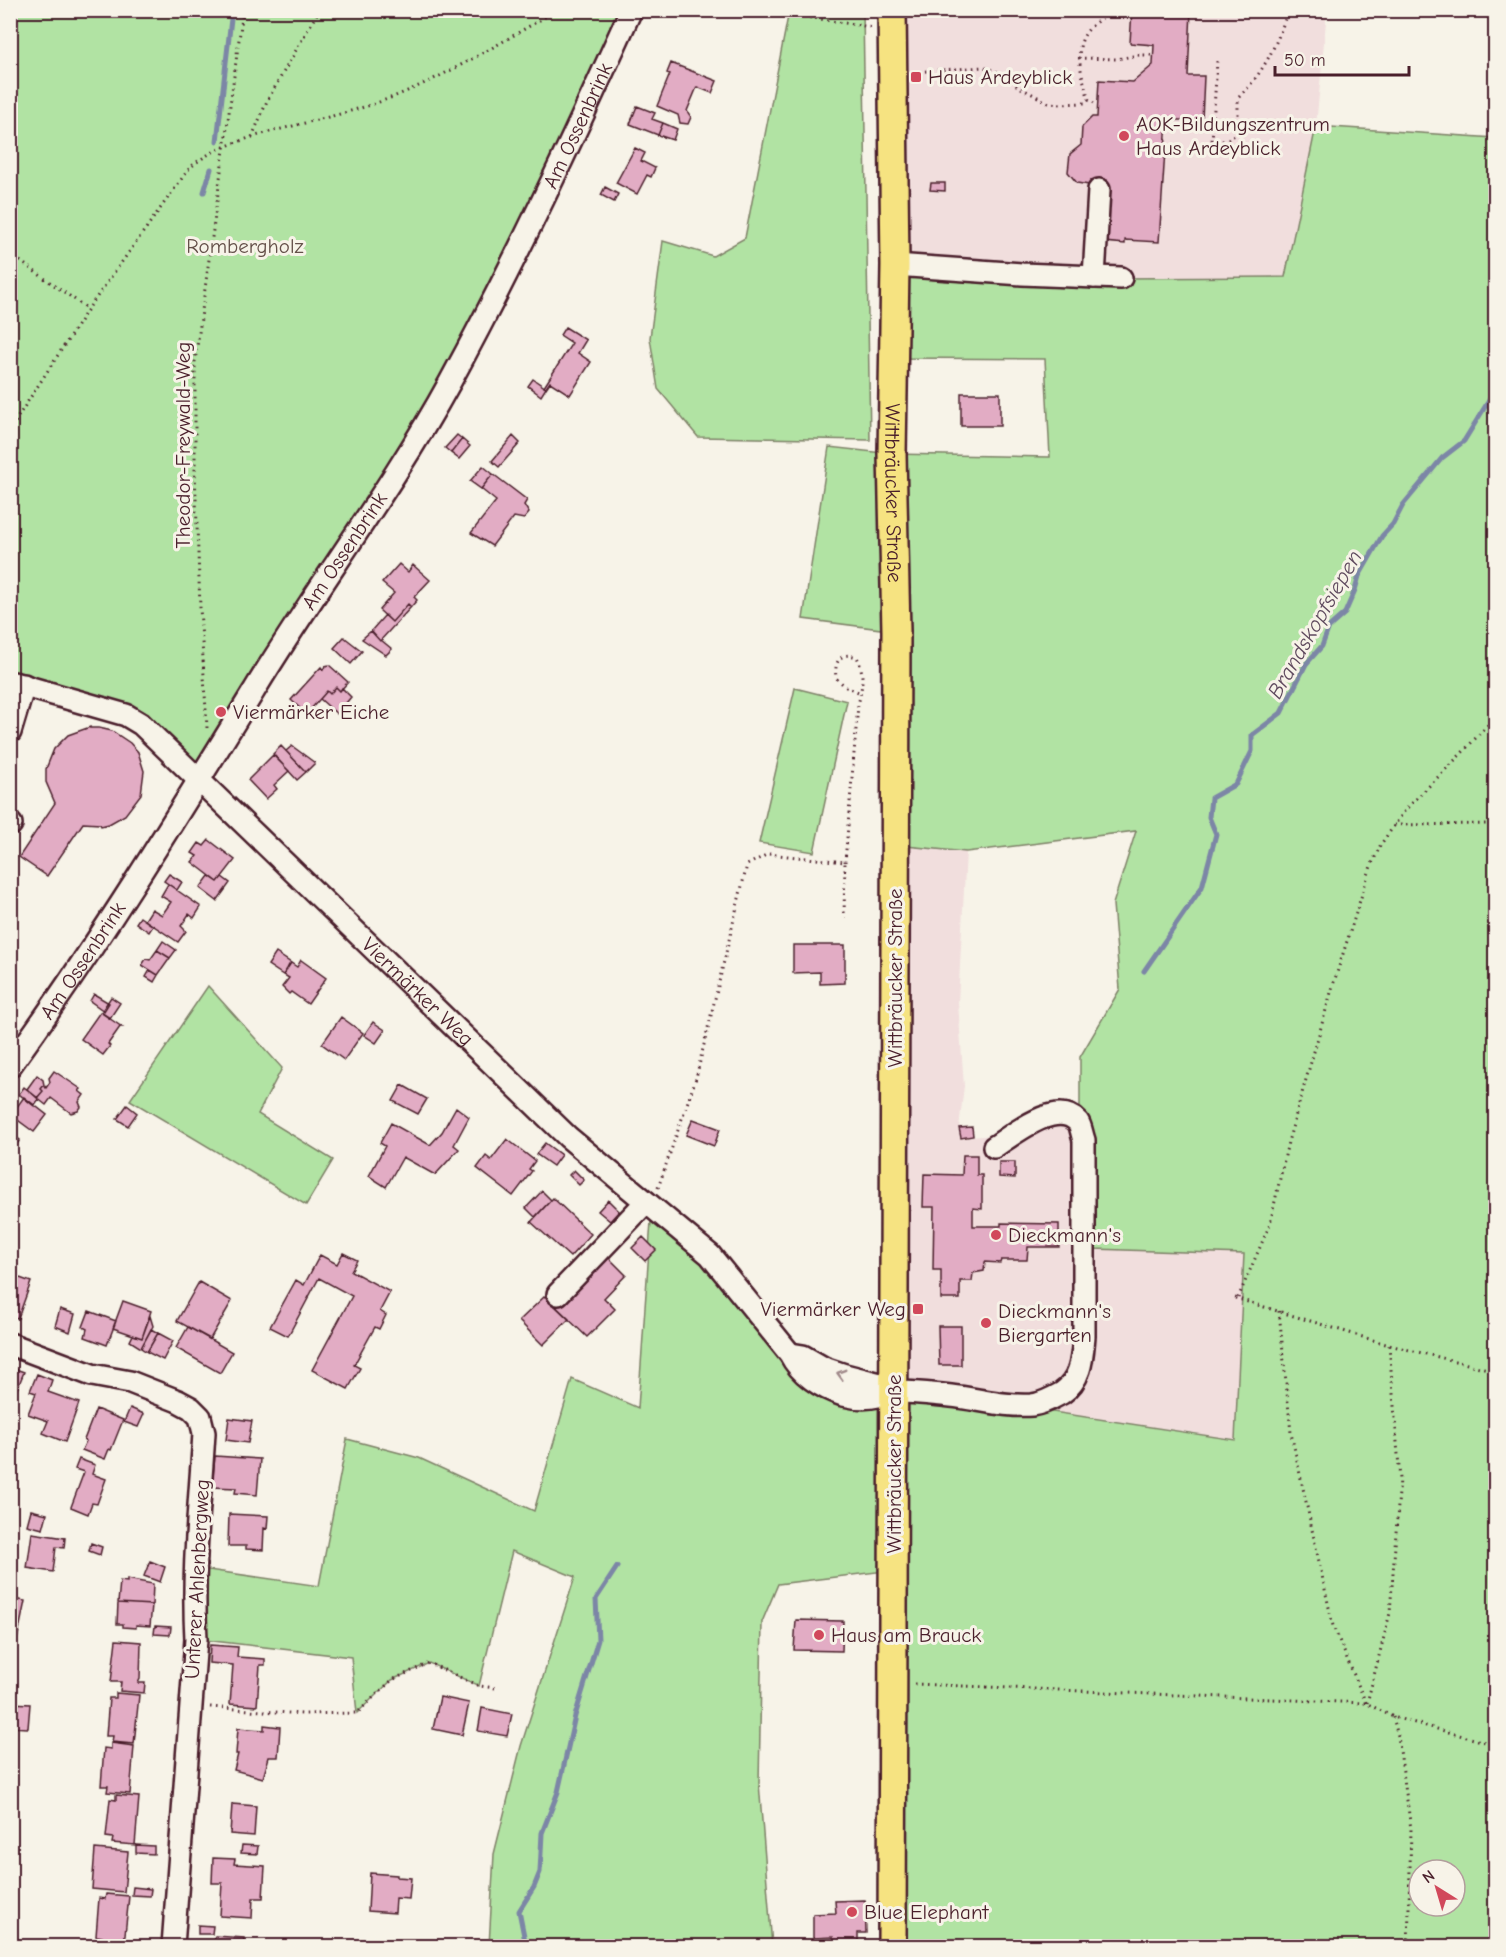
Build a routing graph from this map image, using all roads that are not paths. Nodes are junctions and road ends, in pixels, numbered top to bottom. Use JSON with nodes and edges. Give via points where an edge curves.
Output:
{"nodes":[{"id":1,"x":631,"y":10,"type":"edge"},
{"id":2,"x":892,"y":20,"type":"edge"},
{"id":3,"x":1100,"y":190,"type":"dead end"},
{"id":4,"x":895,"y":265,"type":"junction"},
{"id":5,"x":1094,"y":277,"type":"junction"},
{"id":6,"x":1121,"y":278,"type":"dead end"},
{"id":7,"x":10,"y":732,"type":"edge"},
{"id":8,"x":200,"y":781,"type":"junction"},
{"id":9,"x":10,"y":1066,"type":"edge"},
{"id":10,"x":994,"y":1147,"type":"dead end"},
{"id":11,"x":649,"y":1204,"type":"junction"},
{"id":12,"x":558,"y":1294,"type":"dead end"},
{"id":13,"x":10,"y":1344,"type":"edge"},
{"id":14,"x":894,"y":1392,"type":"junction"},
{"id":15,"x":173,"y":1947,"type":"edge"},
{"id":16,"x":892,"y":1947,"type":"edge"}],
"edges":[{"from":1,"to":8,"type":"street","name":"Am Ossenbrink","via":[[578,128],[449,383]]},
{"from":2,"to":4,"type":"main road","name":"Wittbräucker Straße"},
{"from":3,"to":5,"type":"street"},
{"from":4,"to":5,"type":"street"},
{"from":4,"to":14,"type":"main road","name":"Wittbräucker Straße"},
{"from":5,"to":6,"type":"street"},
{"from":7,"to":8,"type":"street","name":"Viermärker Weg","via":[[19,684],[133,718]]},
{"from":8,"to":9,"type":"street","name":"Am Ossenbrink"},
{"from":8,"to":11,"type":"street","name":"Viermärker Weg","via":[[568,1137]]},
{"from":10,"to":14,"type":"street","name":"Viermärker Weg","via":[[1048,1115],[1066,1115],[1078,1122],[1084,1140],[1091,1271],[1090,1310],[1077,1377],[1065,1391],[1035,1405]]},
{"from":11,"to":12,"type":"street"},
{"from":11,"to":14,"type":"street","name":"Viermärker Weg","via":[[710,1255],[796,1366],[812,1379],[859,1399]]},
{"from":13,"to":15,"type":"street","name":"Unterer Ahlenbergweg","via":[[92,1375],[130,1382],[191,1408],[200,1417],[204,1433],[195,1568],[196,1639]]},
{"from":14,"to":16,"type":"main road","name":"Wittbräucker Straße"}]}
